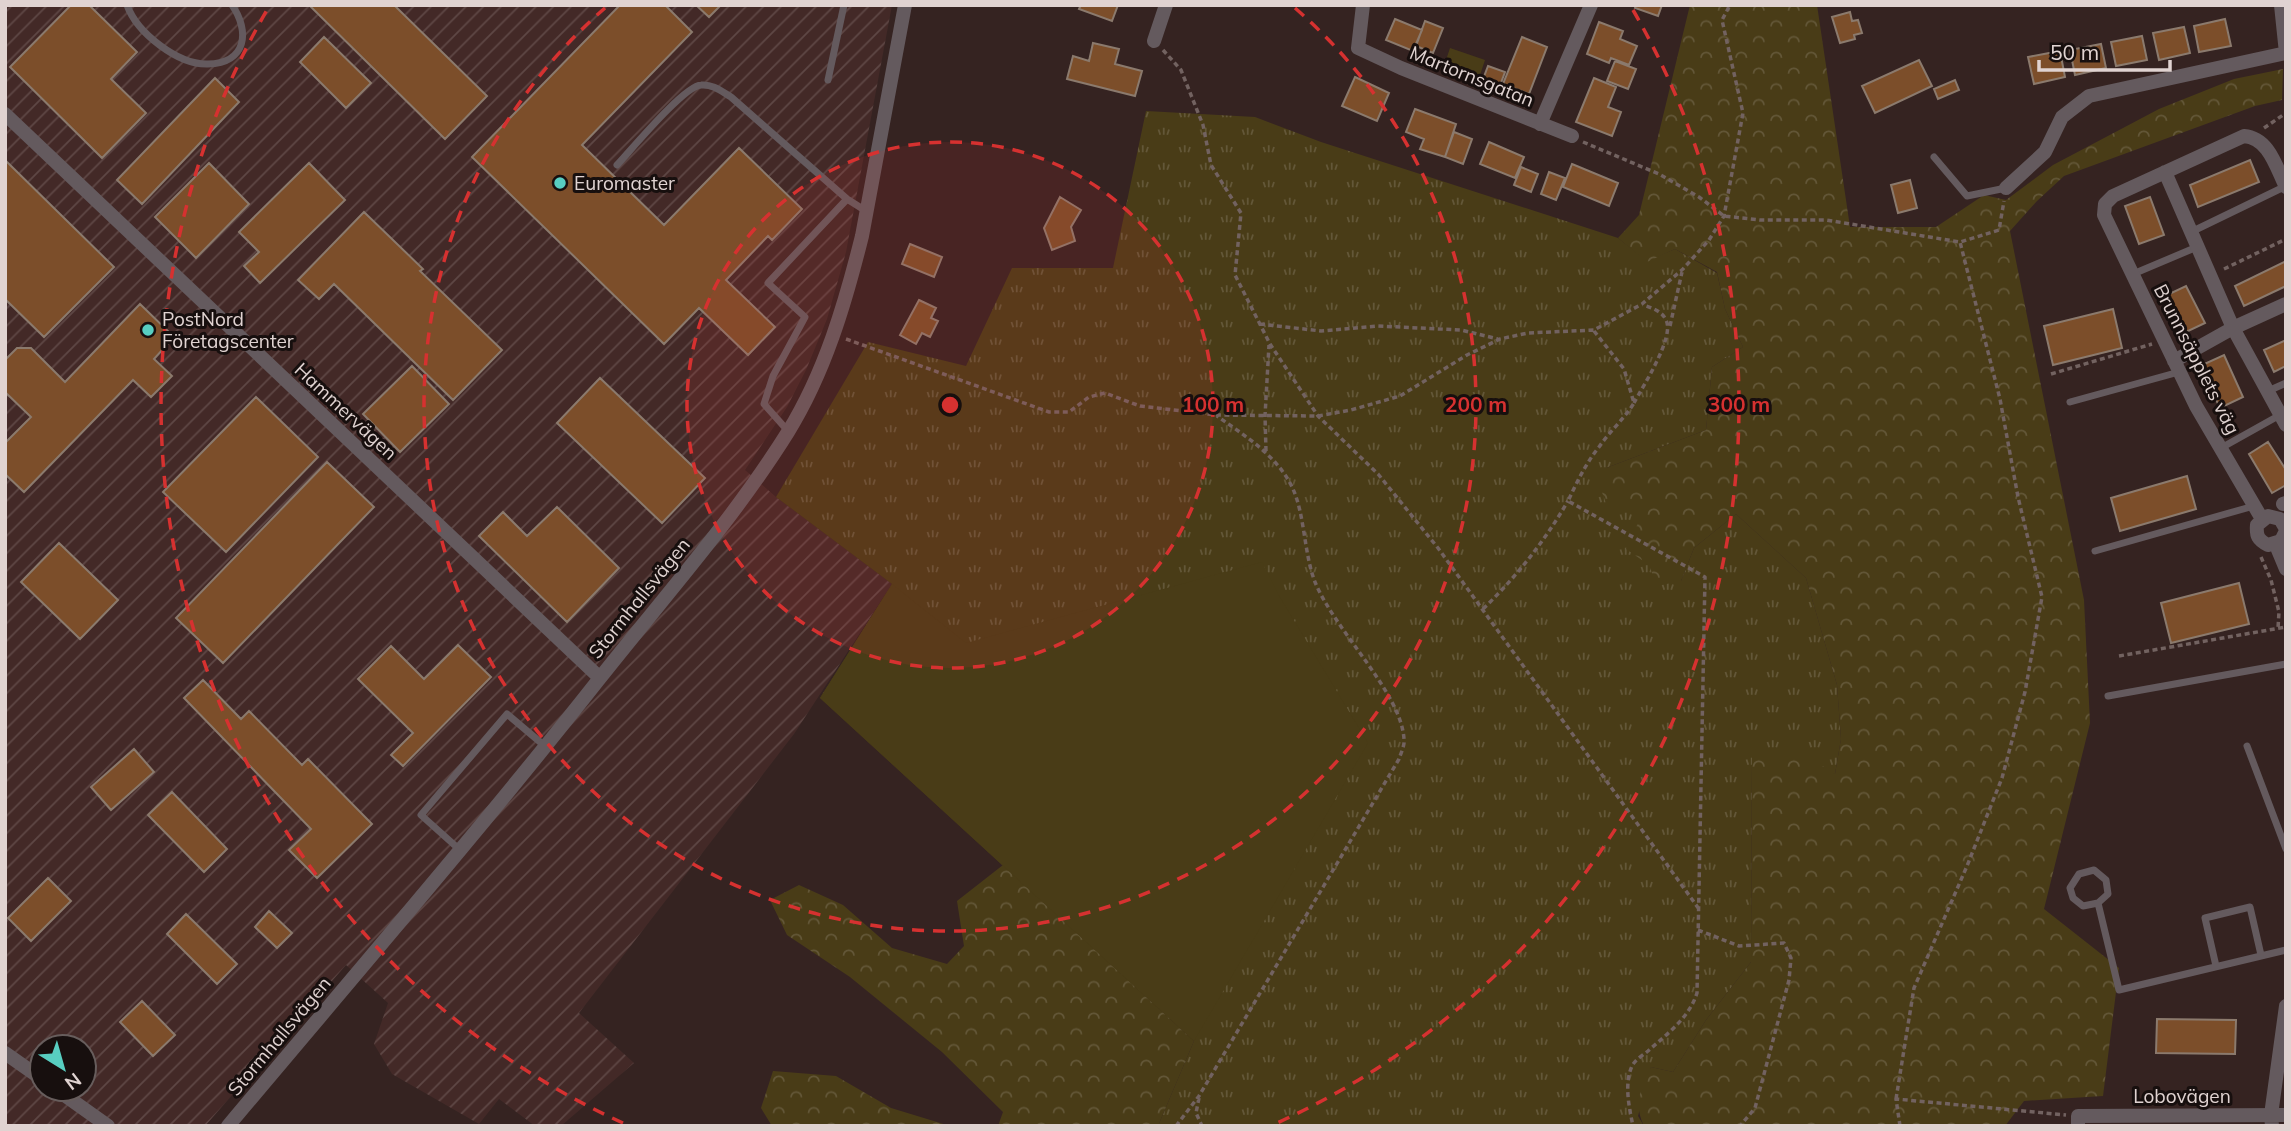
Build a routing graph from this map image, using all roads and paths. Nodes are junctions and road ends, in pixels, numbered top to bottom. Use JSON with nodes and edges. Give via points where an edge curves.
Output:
{"nodes":[{"id":1,"x":127,"y":5,"type":"edge"},
{"id":2,"x":232,"y":5,"type":"edge"},
{"id":3,"x":844,"y":5,"type":"edge"},
{"id":4,"x":905,"y":5,"type":"edge"},
{"id":5,"x":1166,"y":5,"type":"edge"},
{"id":6,"x":1363,"y":5,"type":"edge"},
{"id":7,"x":1591,"y":5,"type":"edge"},
{"id":8,"x":1730,"y":5,"type":"edge"},
{"id":9,"x":2281,"y":5,"type":"edge"},
{"id":10,"x":1154,"y":41,"type":"joint"},
{"id":11,"x":2286,"y":53,"type":"edge"},
{"id":12,"x":828,"y":80,"type":"dead end"},
{"id":13,"x":2286,"y":113,"type":"edge"},
{"id":14,"x":5,"y":114,"type":"edge"},
{"id":15,"x":1540,"y":124,"type":"junction"},
{"id":16,"x":1572,"y":136,"type":"joint"},
{"id":17,"x":2252,"y":137,"type":"junction"},
{"id":18,"x":1934,"y":156,"type":"dead end"},
{"id":19,"x":617,"y":165,"type":"dead end"},
{"id":20,"x":2165,"y":172,"type":"junction"},
{"id":21,"x":2286,"y":186,"type":"edge"},
{"id":22,"x":2006,"y":188,"type":"junction"},
{"id":23,"x":847,"y":199,"type":"junction"},
{"id":24,"x":867,"y":212,"type":"junction"},
{"id":25,"x":1724,"y":216,"type":"junction"},
{"id":26,"x":2190,"y":232,"type":"junction"},
{"id":27,"x":2286,"y":239,"type":"edge"},
{"id":28,"x":1960,"y":242,"type":"junction"},
{"id":29,"x":2197,"y":247,"type":"junction"},
{"id":30,"x":1683,"y":269,"type":"junction"},
{"id":31,"x":2132,"y":274,"type":"junction"},
{"id":32,"x":2210,"y":276,"type":"junction"},
{"id":33,"x":1642,"y":304,"type":"junction"},
{"id":34,"x":2286,"y":304,"type":"edge"},
{"id":35,"x":1259,"y":324,"type":"junction"},
{"id":36,"x":1669,"y":328,"type":"junction"},
{"id":37,"x":2233,"y":328,"type":"junction"},
{"id":38,"x":1594,"y":330,"type":"junction"},
{"id":39,"x":834,"y":335,"type":"junction"},
{"id":40,"x":1500,"y":339,"type":"junction"},
{"id":41,"x":2164,"y":341,"type":"junction"},
{"id":42,"x":1269,"y":344,"type":"junction"},
{"id":43,"x":2176,"y":366,"type":"junction"},
{"id":44,"x":2051,"y":374,"type":"dead end"},
{"id":45,"x":2286,"y":383,"type":"edge"},
{"id":46,"x":2268,"y":391,"type":"junction"},
{"id":47,"x":2070,"y":402,"type":"dead end"},
{"id":48,"x":1634,"y":403,"type":"junction"},
{"id":49,"x":1216,"y":415,"type":"junction"},
{"id":50,"x":1265,"y":416,"type":"junction"},
{"id":51,"x":1318,"y":416,"type":"junction"},
{"id":52,"x":2283,"y":420,"type":"edge"},
{"id":53,"x":788,"y":431,"type":"junction"},
{"id":54,"x":2221,"y":448,"type":"junction"},
{"id":55,"x":1266,"y":451,"type":"junction"},
{"id":56,"x":1568,"y":501,"type":"junction"},
{"id":57,"x":2258,"y":512,"type":"junction"},
{"id":58,"x":2285,"y":527,"type":"edge"},
{"id":59,"x":2271,"y":544,"type":"junction"},
{"id":60,"x":2095,"y":551,"type":"dead end"},
{"id":61,"x":2286,"y":569,"type":"edge"},
{"id":62,"x":1483,"y":610,"type":"junction"},
{"id":63,"x":2286,"y":627,"type":"edge"},
{"id":64,"x":2278,"y":628,"type":"junction"},
{"id":65,"x":2119,"y":656,"type":"dead end"},
{"id":66,"x":2286,"y":664,"type":"edge"},
{"id":67,"x":600,"y":678,"type":"junction"},
{"id":68,"x":2108,"y":696,"type":"dead end"},
{"id":69,"x":2247,"y":746,"type":"dead end"},
{"id":70,"x":546,"y":748,"type":"junction"},
{"id":71,"x":2286,"y":849,"type":"edge"},
{"id":72,"x":460,"y":850,"type":"junction"},
{"id":73,"x":2098,"y":903,"type":"junction"},
{"id":74,"x":1699,"y":909,"type":"junction"},
{"id":75,"x":1699,"y":930,"type":"junction"},
{"id":76,"x":2286,"y":950,"type":"edge"},
{"id":77,"x":2261,"y":955,"type":"junction"},
{"id":78,"x":2216,"y":966,"type":"junction"},
{"id":79,"x":2286,"y":1006,"type":"edge"},
{"id":80,"x":5,"y":1053,"type":"edge"},
{"id":81,"x":28,"y":1069,"type":"edge"},
{"id":82,"x":1199,"y":1096,"type":"junction"},
{"id":83,"x":1896,"y":1099,"type":"junction"},
{"id":84,"x":75,"y":1103,"type":"edge"},
{"id":85,"x":2276,"y":1119,"type":"edge"},
{"id":86,"x":2078,"y":1121,"type":"edge"},
{"id":87,"x":107,"y":1126,"type":"edge"},
{"id":88,"x":228,"y":1126,"type":"edge"},
{"id":89,"x":1176,"y":1126,"type":"edge"},
{"id":90,"x":1202,"y":1126,"type":"edge"},
{"id":91,"x":1633,"y":1126,"type":"edge"},
{"id":92,"x":1740,"y":1126,"type":"edge"},
{"id":93,"x":1900,"y":1126,"type":"edge"}],
"edges":[{"from":1,"to":2,"type":"lane","via":[[151,39],[206,64],[227,60],[241,47],[243,29]]},
{"from":3,"to":12,"type":"lane"},
{"from":4,"to":24,"type":"street","name":"Stormhallsvägen"},
{"from":5,"to":10,"type":"street"},
{"from":6,"to":15,"type":"street","name":"Martornsgatan","via":[[1357,48]]},
{"from":7,"to":15,"type":"street"},
{"from":8,"to":25,"type":"path","via":[[1722,20],[1743,113]]},
{"from":9,"to":11,"type":"street"},
{"from":10,"to":35,"type":"path","via":[[1181,70],[1203,125],[1211,165],[1241,213],[1235,275]]},
{"from":11,"to":22,"type":"street","via":[[2089,96],[2062,117],[2045,152]]},
{"from":13,"to":17,"type":"path"},
{"from":14,"to":67,"type":"street","name":"Hammervägen"},
{"from":15,"to":16,"type":"street","name":"Martornsgatan"},
{"from":16,"to":25,"type":"path","via":[[1659,174]]},
{"from":17,"to":20,"type":"street","via":[[2244,136]]},
{"from":17,"to":21,"type":"street","via":[[2266,148]]},
{"from":18,"to":22,"type":"lane","via":[[1967,196]]},
{"from":19,"to":23,"type":"lane","via":[[684,93],[698,85],[713,86]]},
{"from":20,"to":26,"type":"street"},
{"from":20,"to":31,"type":"street","name":"Brunnsäpplets väg","via":[[2105,204],[2104,215]]},
{"from":21,"to":26,"type":"lane"},
{"from":22,"to":28,"type":"path","via":[[1999,230]]},
{"from":23,"to":24,"type":"lane"},
{"from":23,"to":53,"type":"lane","via":[[768,283],[805,317],[773,376],[764,404]]},
{"from":24,"to":39,"type":"street","name":"Stormhallsvägen"},
{"from":25,"to":28,"type":"path","via":[[1826,220]]},
{"from":25,"to":30,"type":"path"},
{"from":26,"to":29,"type":"street"},
{"from":27,"to":32,"type":"path"},
{"from":28,"to":83,"type":"path","via":[[2000,399],[2042,597],[2025,692],[2002,778],[1914,988]]},
{"from":29,"to":31,"type":"lane"},
{"from":29,"to":32,"type":"street"},
{"from":30,"to":33,"type":"path"},
{"from":30,"to":36,"type":"path"},
{"from":31,"to":41,"type":"street","name":"Brunnsäpplets väg"},
{"from":32,"to":37,"type":"street"},
{"from":33,"to":36,"type":"path","via":[[1665,317]]},
{"from":33,"to":38,"type":"path"},
{"from":34,"to":37,"type":"street"},
{"from":35,"to":40,"type":"path","via":[[1321,331],[1378,326],[1461,330]]},
{"from":35,"to":42,"type":"path"},
{"from":36,"to":48,"type":"path"},
{"from":37,"to":43,"type":"street"},
{"from":37,"to":46,"type":"street"},
{"from":38,"to":40,"type":"path"},
{"from":38,"to":48,"type":"path","via":[[1624,369]]},
{"from":39,"to":49,"type":"path","via":[[1049,412],[1069,412],[1089,397],[1105,393],[1140,406]]},
{"from":39,"to":53,"type":"street","name":"Stormhallsvägen"},
{"from":40,"to":51,"type":"path","via":[[1400,396]]},
{"from":41,"to":43,"type":"street","name":"Brunnsäpplets väg"},
{"from":41,"to":44,"type":"path"},
{"from":42,"to":50,"type":"path"},
{"from":42,"to":51,"type":"path"},
{"from":43,"to":47,"type":"lane"},
{"from":43,"to":54,"type":"street","name":"Brunnsäpplets väg"},
{"from":45,"to":46,"type":"lane"},
{"from":46,"to":52,"type":"street"},
{"from":48,"to":56,"type":"path","via":[[1597,449]]},
{"from":49,"to":50,"type":"path"},
{"from":49,"to":55,"type":"path"},
{"from":50,"to":51,"type":"path"},
{"from":50,"to":55,"type":"path"},
{"from":51,"to":62,"type":"path","via":[[1378,474]]},
{"from":52,"to":54,"type":"lane"},
{"from":53,"to":67,"type":"street","name":"Stormhallsvägen","via":[[729,518]]},
{"from":54,"to":57,"type":"street","name":"Brunnsäpplets väg"},
{"from":55,"to":82,"type":"path","via":[[1293,489],[1315,582],[1339,626],[1387,694],[1405,742]]},
{"from":56,"to":62,"type":"path","via":[[1523,568]]},
{"from":56,"to":74,"type":"path","via":[[1705,577]]},
{"from":57,"to":58,"type":"street","via":[[2274,516]]},
{"from":57,"to":59,"type":"street","via":[[2256,534],[2260,541]]},
{"from":57,"to":60,"type":"lane"},
{"from":58,"to":59,"type":"street","via":[[2285,536]]},
{"from":59,"to":61,"type":"street"},
{"from":59,"to":64,"type":"path","via":[[2260,560],[2271,580]]},
{"from":62,"to":74,"type":"path"},
{"from":63,"to":64,"type":"path"},
{"from":64,"to":65,"type":"path"},
{"from":66,"to":68,"type":"lane"},
{"from":67,"to":70,"type":"street","name":"Stormhallsvägen"},
{"from":69,"to":71,"type":"lane"},
{"from":70,"to":72,"type":"street","name":"Stormhallsvägen"},
{"from":70,"to":72,"type":"lane","via":[[508,714],[421,815]]},
{"from":72,"to":88,"type":"street","name":"Stormhallsvägen"},
{"from":73,"to":73,"type":"lane","via":[[2108,894],[2106,880],[2094,870],[2078,874],[2070,888],[2073,898],[2083,906]]},
{"from":73,"to":78,"type":"lane","via":[[2119,990]]},
{"from":74,"to":75,"type":"path"},
{"from":75,"to":91,"type":"path","via":[[1697,993],[1692,1008],[1633,1064],[1628,1083]]},
{"from":75,"to":92,"type":"path","via":[[1739,946],[1784,943],[1791,958],[1755,1108]]},
{"from":76,"to":77,"type":"lane"},
{"from":77,"to":78,"type":"lane"},
{"from":77,"to":78,"type":"lane","via":[[2249,907],[2205,918]]},
{"from":79,"to":85,"type":"street"},
{"from":80,"to":81,"type":"street"},
{"from":82,"to":89,"type":"path"},
{"from":82,"to":90,"type":"path","via":[[1196,1113]]},
{"from":83,"to":86,"type":"path"},
{"from":83,"to":93,"type":"path"},
{"from":84,"to":87,"type":"street"},
{"from":85,"to":86,"type":"street","name":"Lobovägen"}]}
